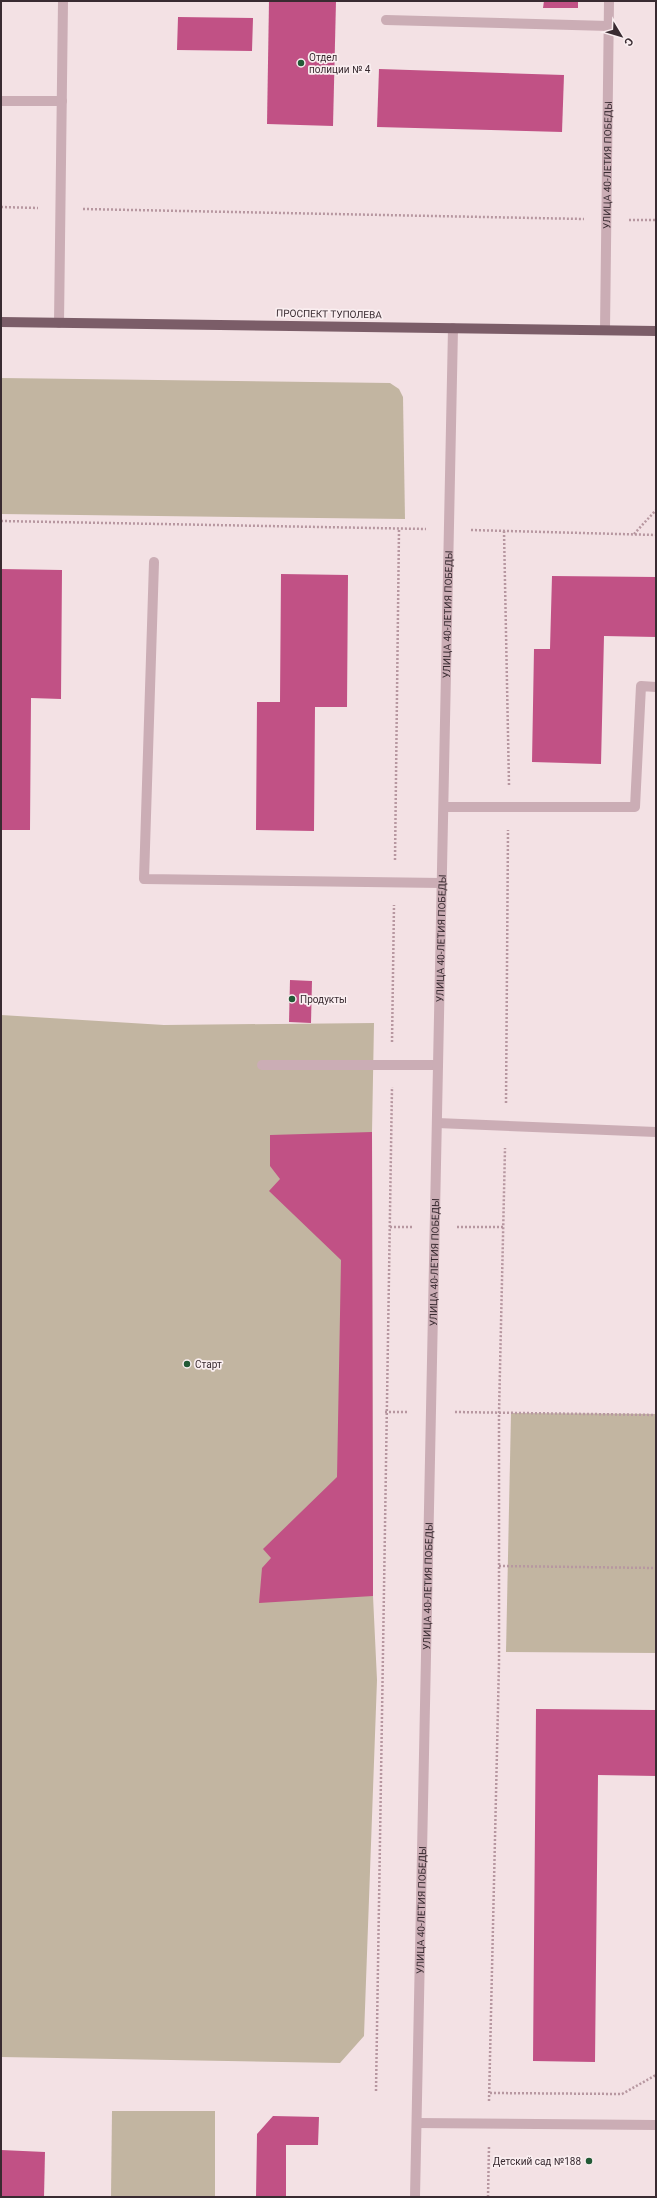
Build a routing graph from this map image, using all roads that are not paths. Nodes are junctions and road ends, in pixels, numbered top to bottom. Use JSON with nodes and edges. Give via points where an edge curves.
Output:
{"nodes":[{"id":1,"x":63,"y":1,"type":"edge"},
{"id":2,"x":609,"y":1,"type":"edge"},
{"id":3,"x":386,"y":20,"type":"dead end"},
{"id":4,"x":609,"y":26,"type":"junction"},
{"id":5,"x":1,"y":101,"type":"edge"},
{"id":6,"x":62,"y":101,"type":"junction"},
{"id":7,"x":1,"y":322,"type":"edge"},
{"id":8,"x":59,"y":323,"type":"junction"},
{"id":9,"x":453,"y":328,"type":"junction"},
{"id":10,"x":605,"y":330,"type":"junction"},
{"id":11,"x":656,"y":331,"type":"edge"},
{"id":12,"x":154,"y":562,"type":"dead end"},
{"id":13,"x":656,"y":687,"type":"edge"},
{"id":14,"x":444,"y":807,"type":"junction"},
{"id":15,"x":442,"y":883,"type":"junction"},
{"id":16,"x":438,"y":1064,"type":"junction"},
{"id":17,"x":262,"y":1065,"type":"dead end"},
{"id":18,"x":437,"y":1123,"type":"junction"},
{"id":19,"x":656,"y":1132,"type":"edge"},
{"id":20,"x":417,"y":2123,"type":"junction"},
{"id":21,"x":656,"y":2125,"type":"edge"},
{"id":22,"x":415,"y":2197,"type":"edge"}],
"edges":[{"from":1,"to":6,"type":"street"},
{"from":2,"to":4,"type":"street","name":"УЛИЦА 40-ЛЕТИЯ ПОБЕДЫ"},
{"from":3,"to":4,"type":"street"},
{"from":4,"to":10,"type":"street","name":"УЛИЦА 40-ЛЕТИЯ ПОБЕДЫ"},
{"from":5,"to":6,"type":"street"},
{"from":6,"to":8,"type":"street"},
{"from":7,"to":8,"type":"main road","name":"ПРОСПЕКТ ТУПОЛЕВА"},
{"from":8,"to":9,"type":"main road","name":"ПРОСПЕКТ ТУПОЛЕВА"},
{"from":9,"to":10,"type":"main road","name":"ПРОСПЕКТ ТУПОЛЕВА"},
{"from":9,"to":14,"type":"street","name":"УЛИЦА 40-ЛЕТИЯ ПОБЕДЫ"},
{"from":10,"to":11,"type":"main road","name":"ПРОСПЕКТ ТУПОЛЕВА"},
{"from":12,"to":15,"type":"street","via":[[144,879]]},
{"from":13,"to":14,"type":"street","via":[[641,686],[635,807]]},
{"from":14,"to":15,"type":"street","name":"УЛИЦА 40-ЛЕТИЯ ПОБЕДЫ"},
{"from":15,"to":16,"type":"street","name":"УЛИЦА 40-ЛЕТИЯ ПОБЕДЫ"},
{"from":16,"to":17,"type":"street"},
{"from":16,"to":18,"type":"street","name":"УЛИЦА 40-ЛЕТИЯ ПОБЕДЫ"},
{"from":18,"to":19,"type":"street"},
{"from":18,"to":20,"type":"street","name":"УЛИЦА 40-ЛЕТИЯ ПОБЕДЫ"},
{"from":20,"to":21,"type":"street"},
{"from":20,"to":22,"type":"street","name":"УЛИЦА 40-ЛЕТИЯ ПОБЕДЫ"}]}
